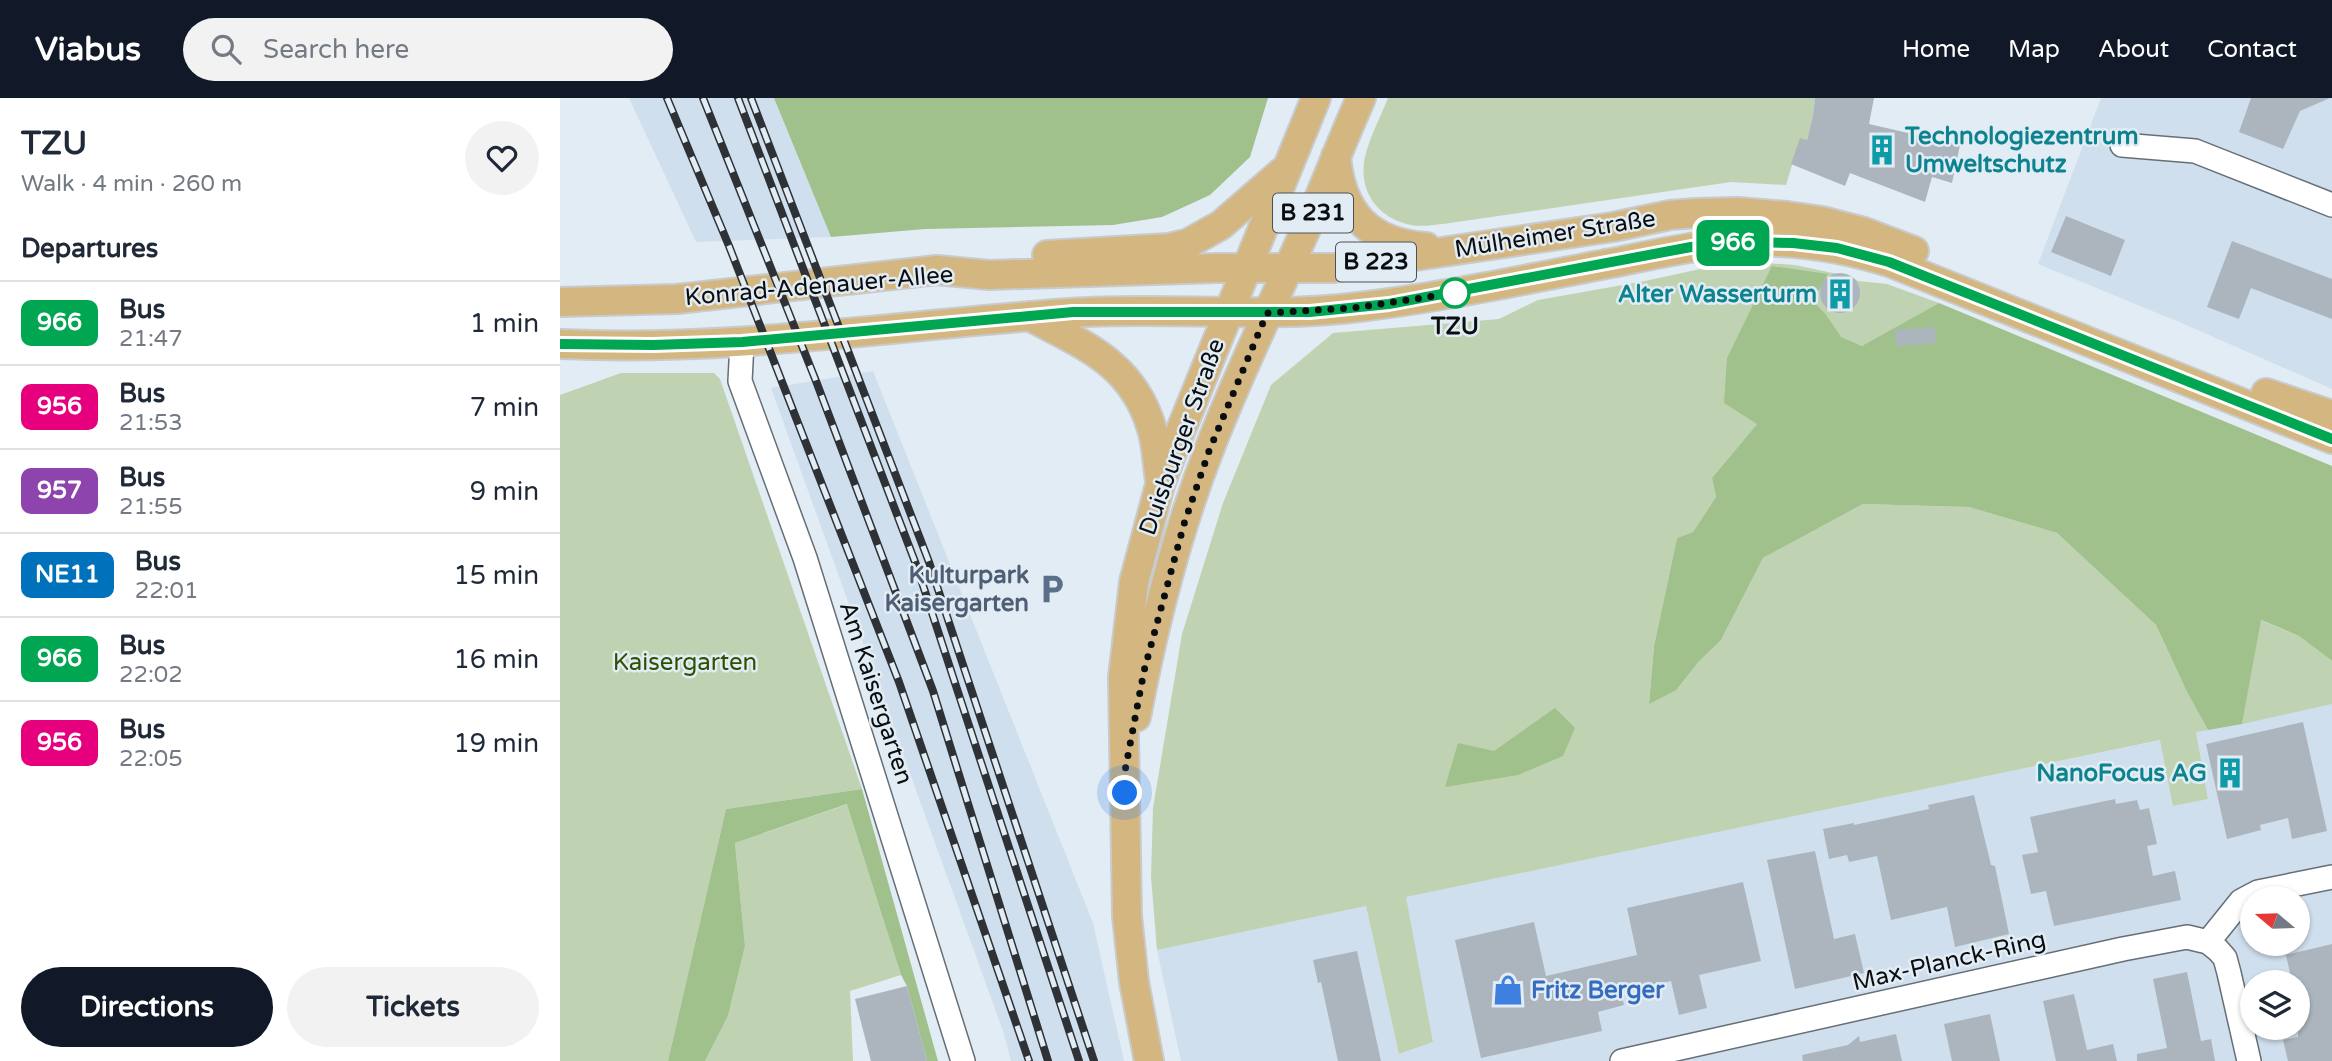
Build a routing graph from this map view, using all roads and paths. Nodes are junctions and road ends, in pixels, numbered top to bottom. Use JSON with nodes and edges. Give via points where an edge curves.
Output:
{"nodes":[{"id":1,"x":1316,"y":98,"type":"edge"},
{"id":2,"x":1361,"y":98,"type":"edge"},
{"id":3,"x":2122,"y":145,"type":"dead end"},
{"id":4,"x":1336,"y":156,"type":"junction"},
{"id":5,"x":1285,"y":169,"type":"junction"},
{"id":6,"x":2332,"y":205,"type":"edge"},
{"id":7,"x":1464,"y":249,"type":"junction"},
{"id":8,"x":1245,"y":269,"type":"junction"},
{"id":9,"x":1288,"y":269,"type":"junction"},
{"id":10,"x":937,"y":270,"type":"junction"},
{"id":11,"x":560,"y":302,"type":"edge"},
{"id":12,"x":1228,"y":312,"type":"junction"},
{"id":13,"x":1267,"y":313,"type":"junction"},
{"id":14,"x":1029,"y":316,"type":"junction"},
{"id":15,"x":742,"y":342,"type":"junction"},
{"id":16,"x":560,"y":344,"type":"edge"},
{"id":17,"x":2332,"y":415,"type":"edge"},
{"id":18,"x":2332,"y":439,"type":"edge"},
{"id":19,"x":1160,"y":485,"type":"junction"},
{"id":20,"x":1125,"y":771,"type":"junction"},
{"id":21,"x":2332,"y":877,"type":"edge"},
{"id":22,"x":2208,"y":942,"type":"junction"},
{"id":23,"x":1703,"y":1052,"type":"edge"},
{"id":24,"x":963,"y":1061,"type":"edge"},
{"id":25,"x":1149,"y":1061,"type":"edge"},
{"id":26,"x":1622,"y":1061,"type":"edge"},
{"id":27,"x":2249,"y":1061,"type":"edge"}],
"edges":[{"from":1,"to":5,"type":"main road","number":"B 231"},
{"from":2,"to":4,"type":"main road","number":"B 231"},
{"from":3,"to":6,"type":"street","via":[[2195,151]]},
{"from":4,"to":7,"type":"main road","via":[[1345,199],[1377,235],[1396,243]]},
{"from":4,"to":9,"type":"main road","number":"B 231"},
{"from":5,"to":8,"type":"main road","number":"B 231"},
{"from":5,"to":10,"type":"main road","via":[[1221,225],[1189,243],[1169,248],[991,257]]},
{"from":7,"to":9,"type":"main road","name":"Mülheimer Straße","number":"B 223","via":[[1333,268]]},
{"from":7,"to":17,"type":"main road","name":"Mülheimer Straße","number":"B 223","via":[[1696,213],[1738,212],[1822,221],[1900,246],[2264,393]]},
{"from":8,"to":9,"type":"main road","name":"Konrad-Adenauer-Allee","number":"B 223"},
{"from":8,"to":10,"type":"main road","name":"Konrad-Adenauer-Allee","number":"B 223","via":[[989,275]]},
{"from":8,"to":12,"type":"main road","number":"B 231"},
{"from":9,"to":13,"type":"main road","number":"B 231"},
{"from":10,"to":11,"type":"main road","name":"Konrad-Adenauer-Allee","number":"B 223","via":[[677,299]]},
{"from":12,"to":13,"type":"main road","name":"Konrad-Adenauer-Allee","number":"B 223"},
{"from":12,"to":14,"type":"main road","name":"Konrad-Adenauer-Allee","number":"B 223"},
{"from":12,"to":19,"type":"main road","name":"Duisburger Straße"},
{"from":13,"to":18,"type":"main road","name":"Mülheimer Straße","number":"B 223","via":[[1389,304],[1691,247],[1793,243],[1889,262]]},
{"from":13,"to":20,"type":"main road","name":"Duisburger Straße","via":[[1190,503],[1144,671]]},
{"from":14,"to":15,"type":"main road","name":"Konrad-Adenauer-Allee","number":"B 223"},
{"from":14,"to":19,"type":"main road","via":[[1100,353],[1127,379],[1152,428]]},
{"from":15,"to":16,"type":"main road","name":"Konrad-Adenauer-Allee","number":"B 223"},
{"from":15,"to":24,"type":"street","name":"Am Kaisergarten","via":[[740,381],[805,558]]},
{"from":19,"to":20,"type":"main road","name":"Duisburger Straße","via":[[1129,619],[1123,677]]},
{"from":20,"to":25,"type":"main road","name":"Duisburger Straße","via":[[1127,916]]},
{"from":21,"to":22,"type":"street","via":[[2259,892],[2241,901]]},
{"from":22,"to":23,"type":"street","name":"Max-Planck-Ring","via":[[2187,937],[2152,943]]},
{"from":22,"to":27,"type":"street","via":[[2225,958]]},
{"from":23,"to":26,"type":"street","name":"Max-Planck-Ring"}]}
